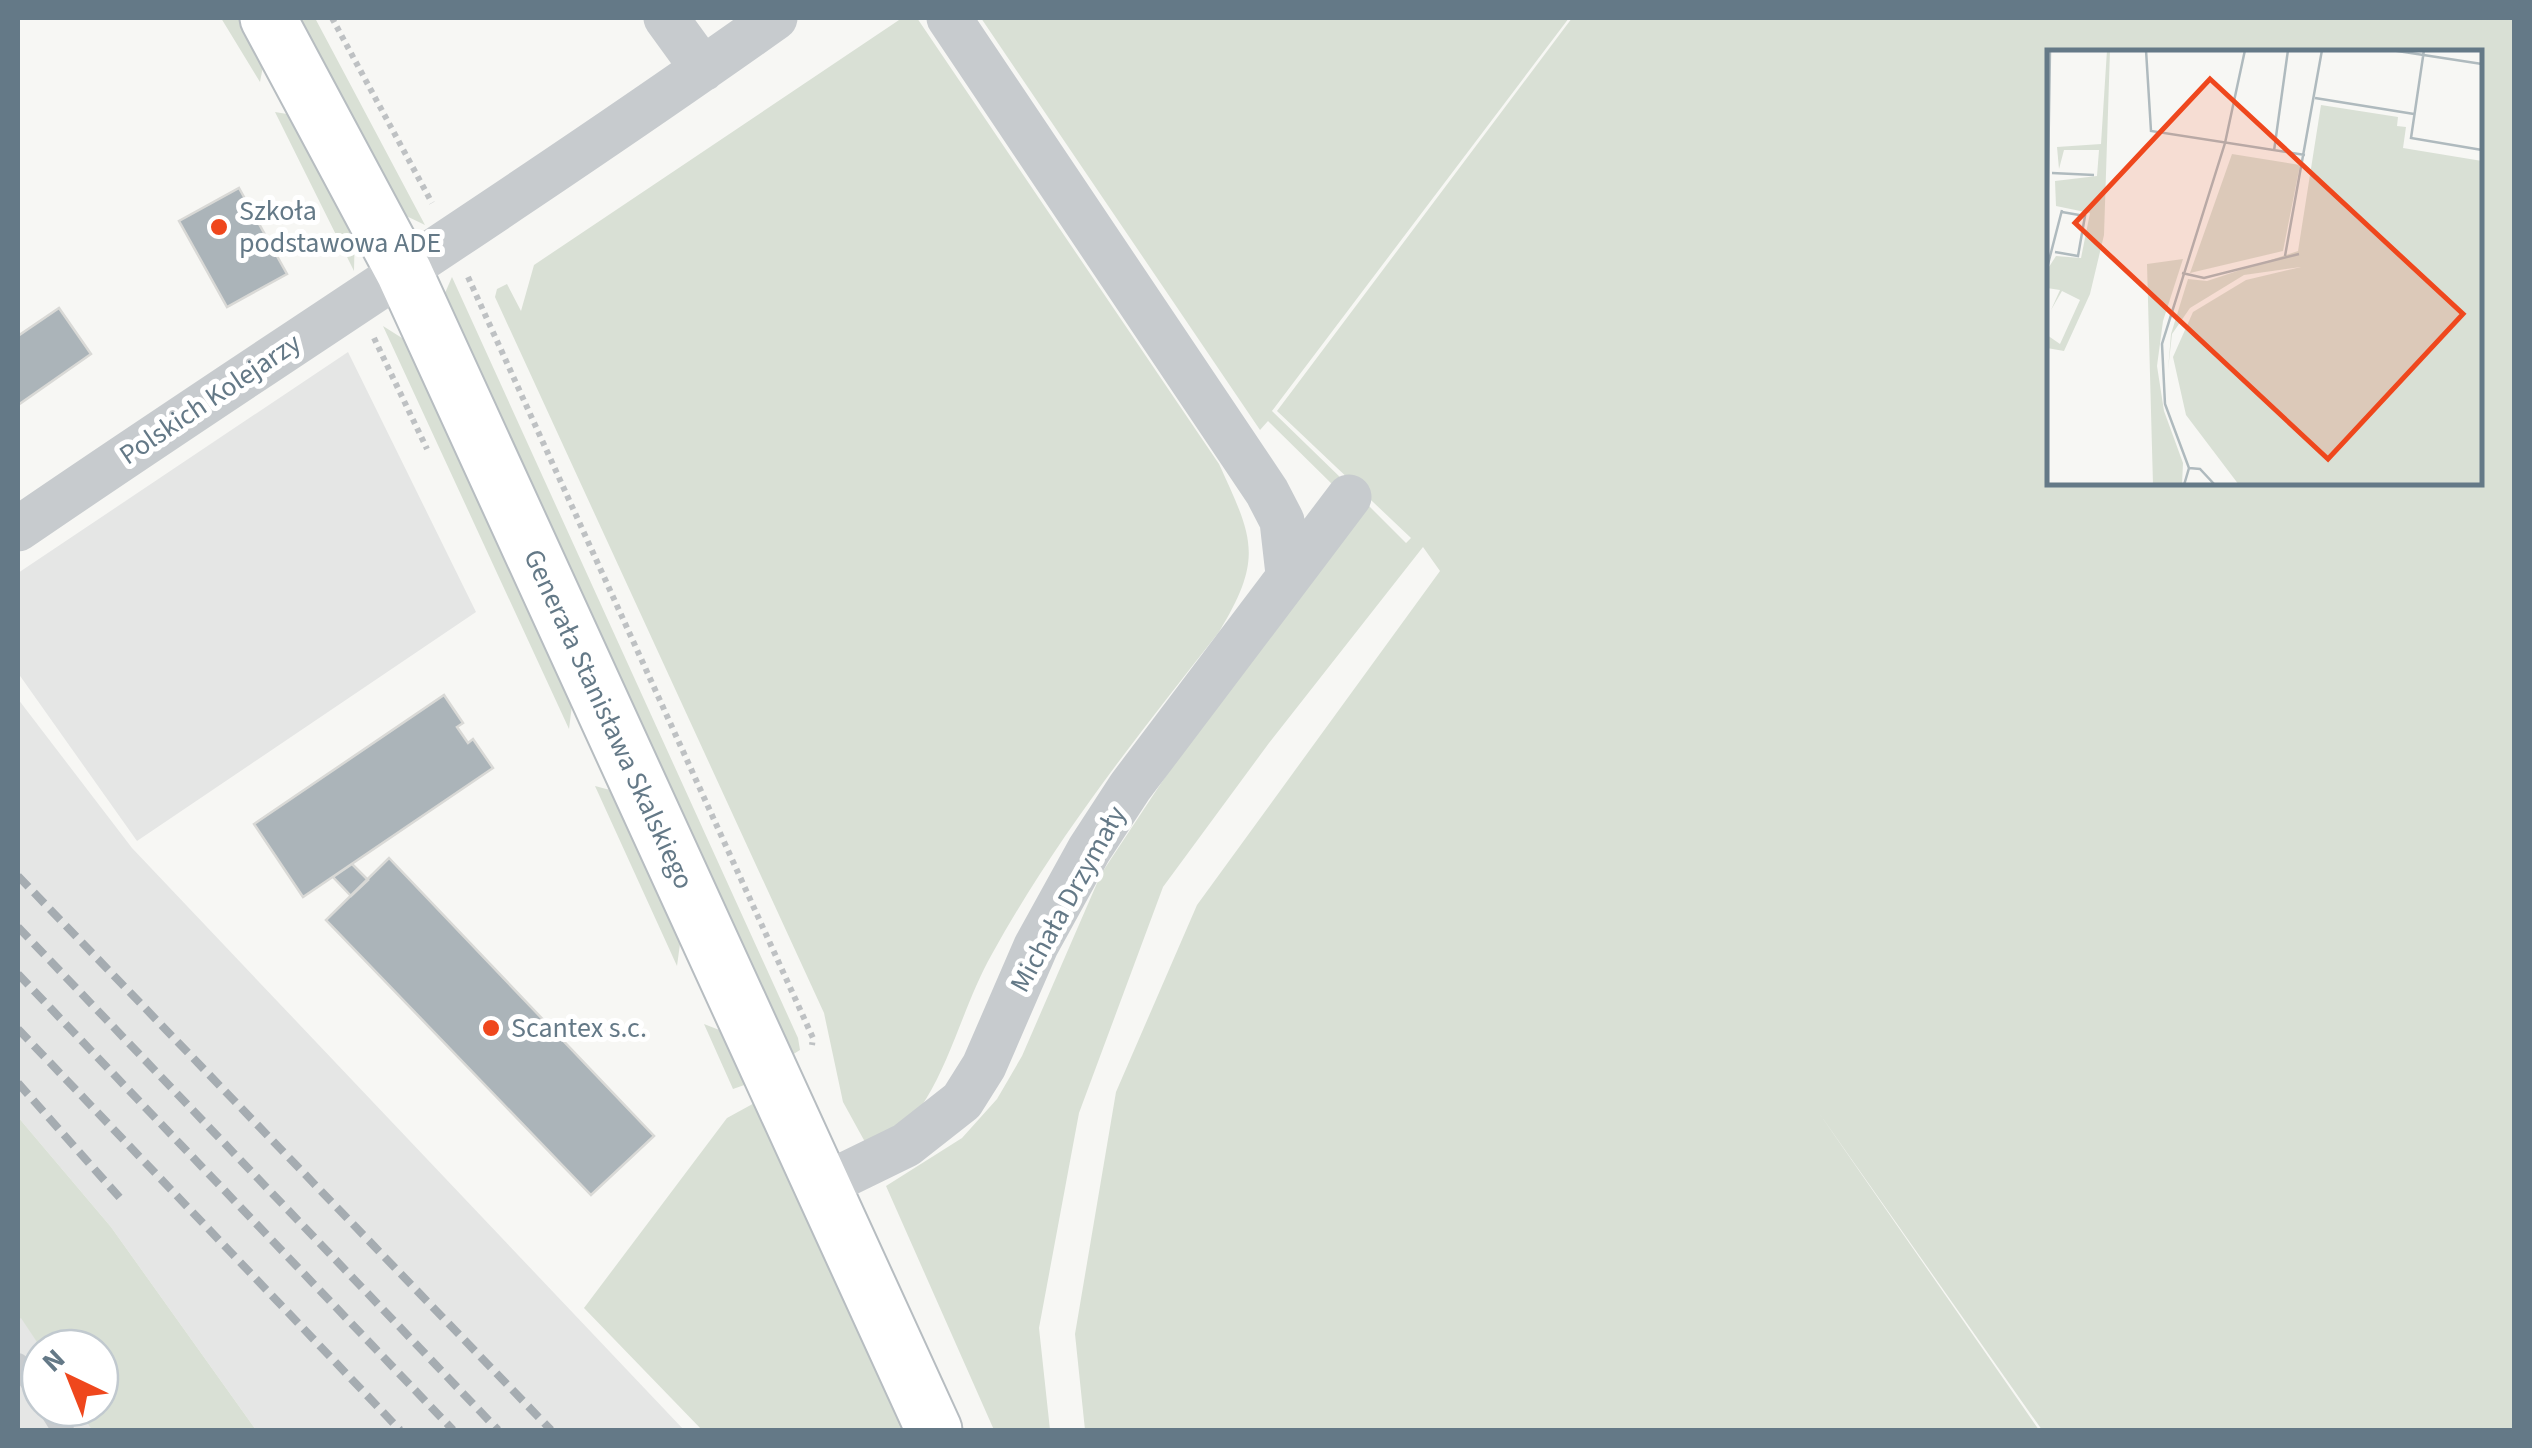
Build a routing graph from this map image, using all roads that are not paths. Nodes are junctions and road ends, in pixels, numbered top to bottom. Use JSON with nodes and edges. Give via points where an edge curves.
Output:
{"nodes":[{"id":1,"x":268,"y":18,"type":"edge"},
{"id":2,"x":666,"y":18,"type":"edge"},
{"id":3,"x":775,"y":18,"type":"edge"},
{"id":4,"x":949,"y":18,"type":"edge"},
{"id":5,"x":703,"y":69,"type":"junction"},
{"id":6,"x":404,"y":272,"type":"junction"},
{"id":7,"x":1348,"y":496,"type":"dead end"},
{"id":8,"x":18,"y":529,"type":"edge"},
{"id":9,"x":1288,"y":574,"type":"junction"},
{"id":10,"x":822,"y":1186,"type":"junction"},
{"id":11,"x":934,"y":1430,"type":"edge"}],
"edges":[{"from":1,"to":6,"type":"street","name":"Generała Stanisława Skalskiego"},
{"from":2,"to":5,"type":"street"},
{"from":3,"to":5,"type":"street","name":"Polskich Kolejarzy"},
{"from":4,"to":9,"type":"street","via":[[1267,492],[1282,521]]},
{"from":5,"to":6,"type":"street","name":"Polskich Kolejarzy"},
{"from":6,"to":8,"type":"street","name":"Polskich Kolejarzy"},
{"from":6,"to":10,"type":"street","name":"Generała Stanisława Skalskiego"},
{"from":7,"to":9,"type":"street","name":"Michała Drzymały"},
{"from":9,"to":10,"type":"street","name":"Michała Drzymały","via":[[1089,850],[962,1101],[906,1145]]},
{"from":10,"to":11,"type":"street","name":"Generała Stanisława Skalskiego"}]}
